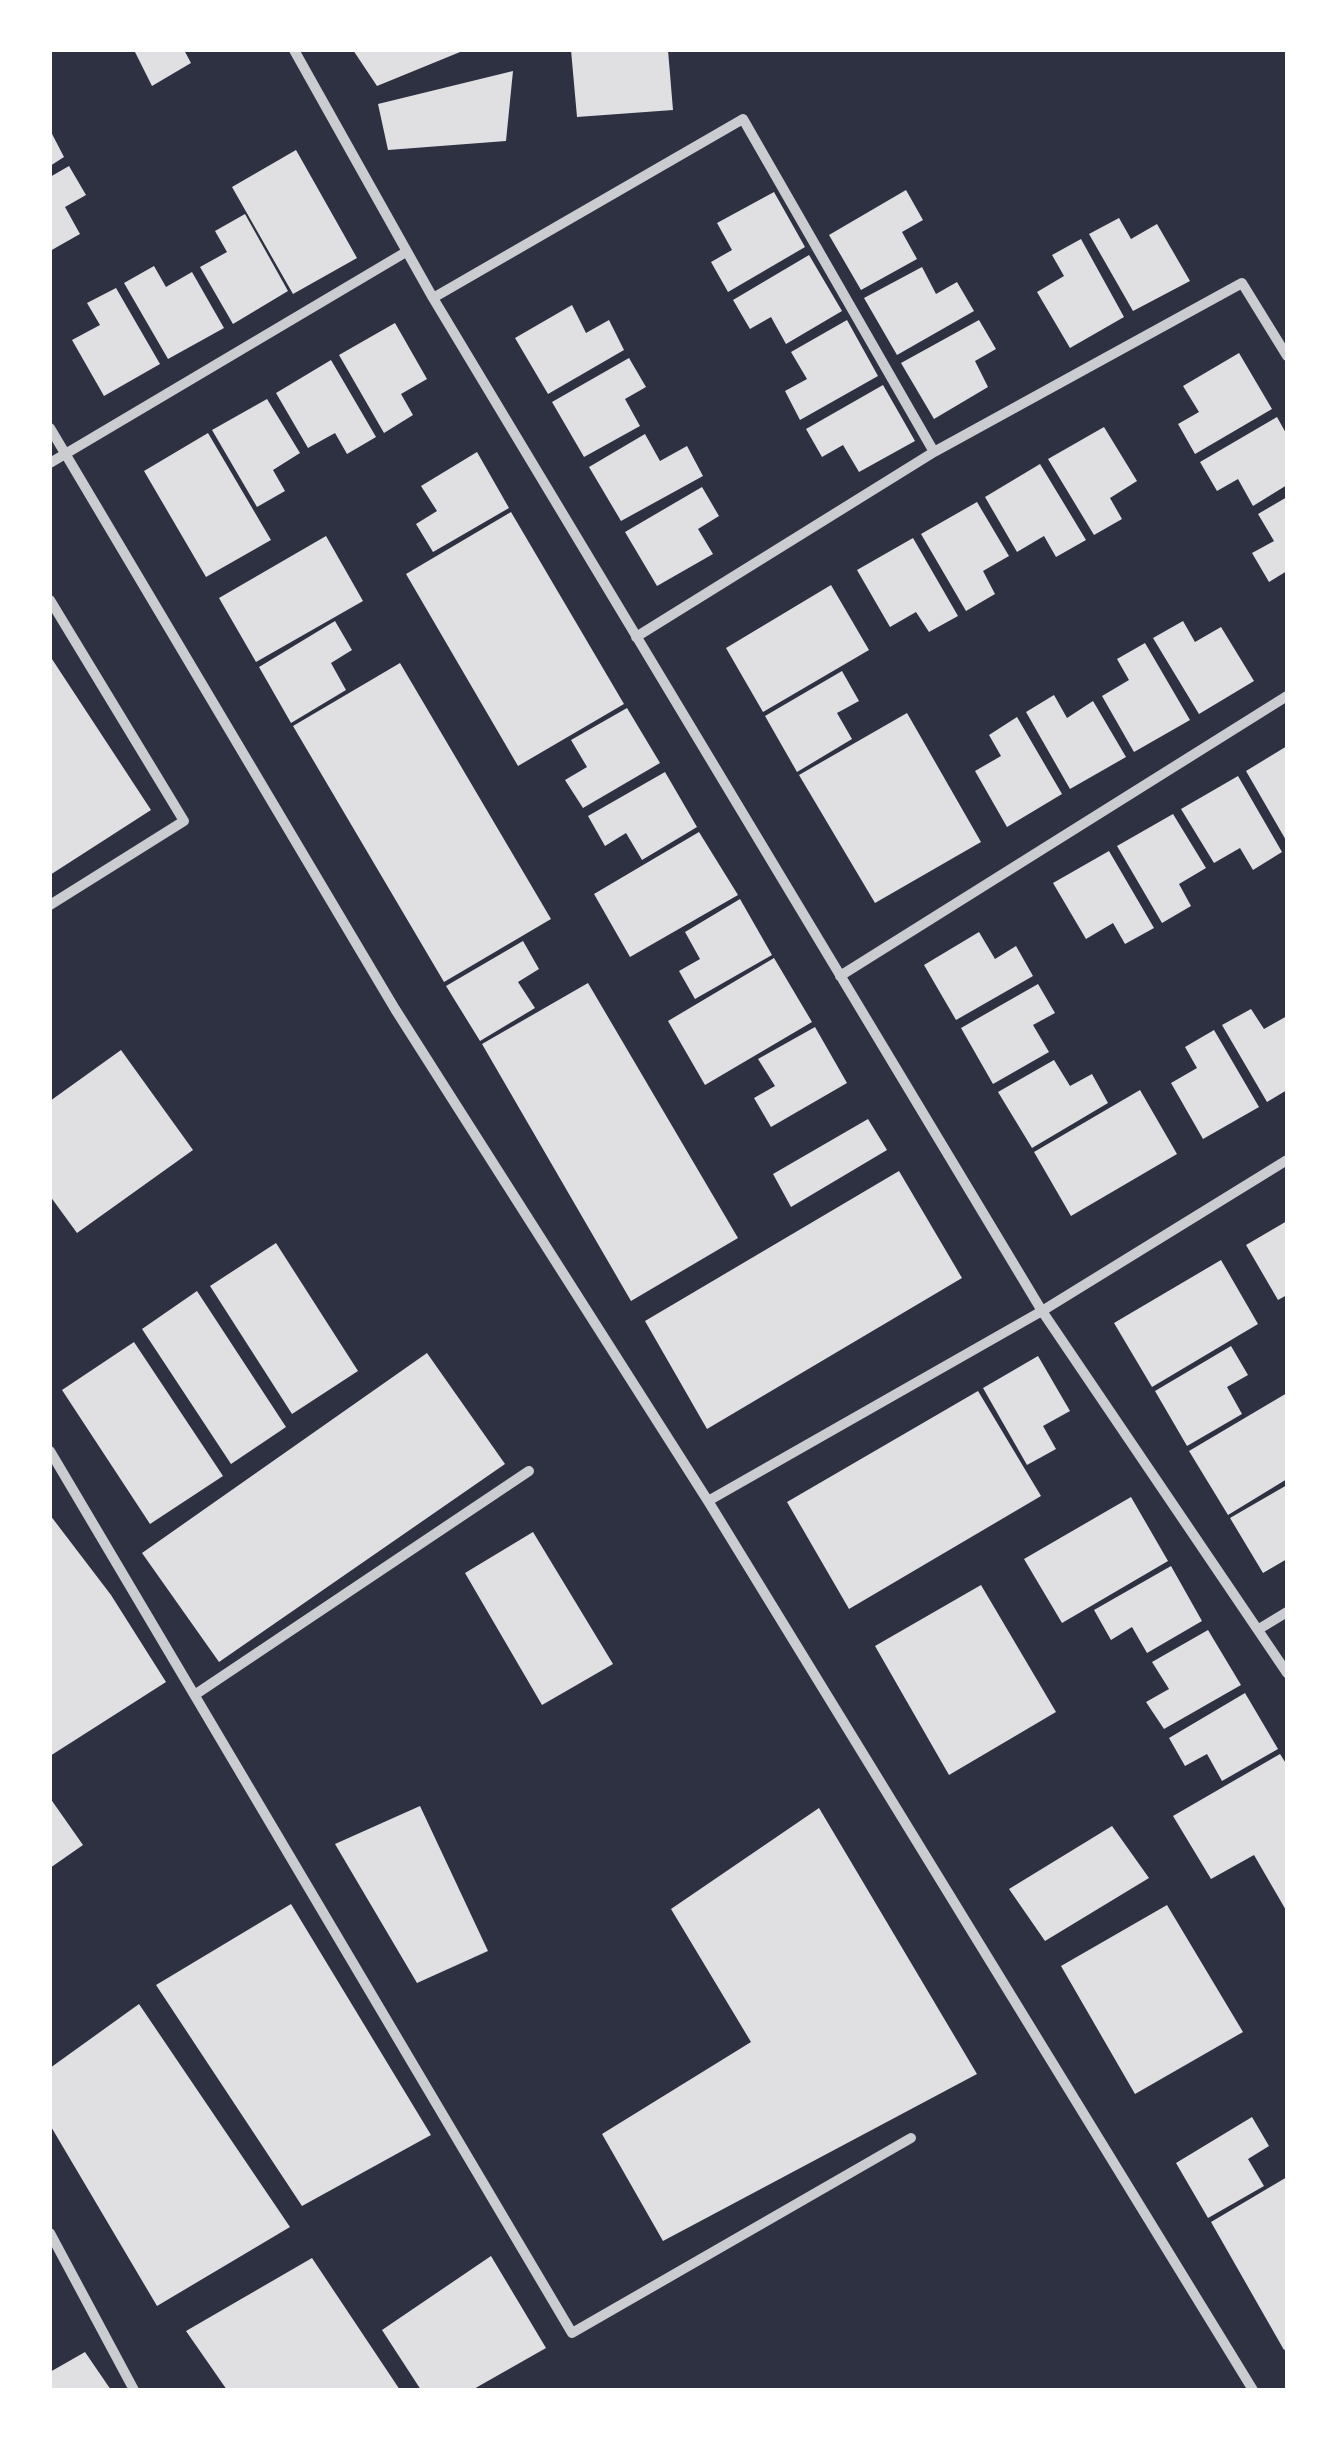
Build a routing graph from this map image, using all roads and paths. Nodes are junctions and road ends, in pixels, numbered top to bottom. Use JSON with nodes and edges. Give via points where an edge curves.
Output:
{"nodes":[{"id":1,"x":294,"y":50,"type":"edge"},
{"id":2,"x":406,"y":252,"type":"junction"},
{"id":3,"x":432,"y":298,"type":"junction"},
{"id":4,"x":1287,"y":356,"type":"edge"},
{"id":5,"x":50,"y":428,"type":"edge"},
{"id":6,"x":934,"y":452,"type":"junction"},
{"id":7,"x":65,"y":453,"type":"junction"},
{"id":8,"x":50,"y":462,"type":"edge"},
{"id":9,"x":50,"y":600,"type":"edge"},
{"id":10,"x":636,"y":638,"type":"junction"},
{"id":11,"x":1287,"y":696,"type":"edge"},
{"id":12,"x":50,"y":905,"type":"edge"},
{"id":13,"x":840,"y":976,"type":"junction"},
{"id":14,"x":1287,"y":1160,"type":"edge"},
{"id":15,"x":1042,"y":1311,"type":"junction"},
{"id":16,"x":50,"y":1451,"type":"edge"},
{"id":17,"x":529,"y":1470,"type":"dead end"},
{"id":18,"x":708,"y":1502,"type":"junction"},
{"id":19,"x":1287,"y":1612,"type":"edge"},
{"id":20,"x":1259,"y":1629,"type":"junction"},
{"id":21,"x":1287,"y":1674,"type":"edge"},
{"id":22,"x":196,"y":1694,"type":"junction"},
{"id":23,"x":912,"y":2138,"type":"dead end"},
{"id":24,"x":50,"y":2233,"type":"edge"},
{"id":25,"x":134,"y":2390,"type":"edge"},
{"id":26,"x":1253,"y":2390,"type":"edge"}],
"edges":[{"from":1,"to":2,"type":"street"},
{"from":2,"to":3,"type":"street"},
{"from":2,"to":7,"type":"street"},
{"from":3,"to":6,"type":"street","via":[[743,119]]},
{"from":3,"to":10,"type":"street"},
{"from":4,"to":6,"type":"street","via":[[1242,283]]},
{"from":5,"to":7,"type":"street"},
{"from":6,"to":10,"type":"street"},
{"from":7,"to":8,"type":"street"},
{"from":7,"to":18,"type":"street","via":[[395,1009]]},
{"from":9,"to":12,"type":"street","via":[[184,821]]},
{"from":10,"to":13,"type":"street"},
{"from":11,"to":13,"type":"street"},
{"from":13,"to":15,"type":"street"},
{"from":14,"to":15,"type":"street"},
{"from":15,"to":18,"type":"street"},
{"from":15,"to":20,"type":"street"},
{"from":16,"to":22,"type":"street"},
{"from":17,"to":22,"type":"street"},
{"from":18,"to":26,"type":"street"},
{"from":19,"to":20,"type":"street"},
{"from":20,"to":21,"type":"street"},
{"from":22,"to":23,"type":"street","via":[[572,2333]]},
{"from":24,"to":25,"type":"street"}]}
